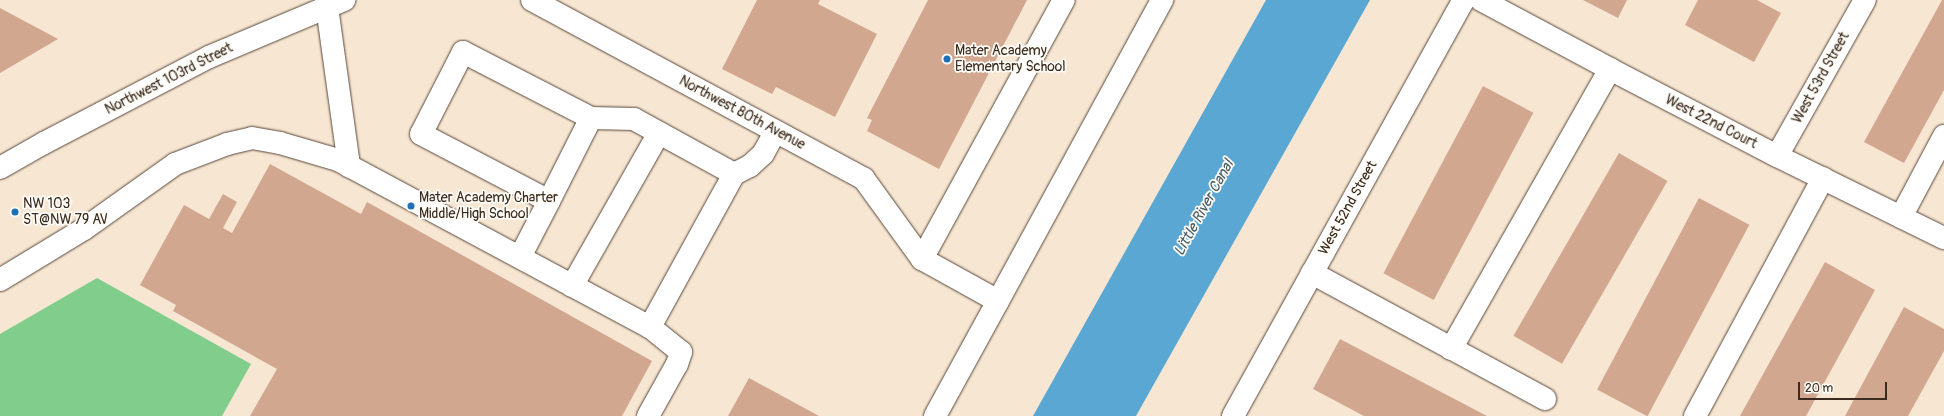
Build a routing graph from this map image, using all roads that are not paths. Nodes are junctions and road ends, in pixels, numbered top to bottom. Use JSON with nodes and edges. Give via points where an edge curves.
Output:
{"nodes":[{"id":1,"x":532,"y":0,"type":"edge"},
{"id":2,"x":1064,"y":0,"type":"edge"},
{"id":3,"x":1162,"y":0,"type":"edge"},
{"id":4,"x":1464,"y":0,"type":"edge"},
{"id":5,"x":1481,"y":0,"type":"edge"},
{"id":6,"x":1865,"y":0,"type":"edge"},
{"id":7,"x":335,"y":4,"type":"edge"},
{"id":8,"x":1610,"y":69,"type":"junction"},
{"id":9,"x":591,"y":118,"type":"junction"},
{"id":10,"x":776,"y":131,"type":"junction"},
{"id":11,"x":659,"y":133,"type":"junction"},
{"id":12,"x":1944,"y":136,"type":"edge"},
{"id":13,"x":1777,"y":156,"type":"junction"},
{"id":14,"x":349,"y":166,"type":"junction"},
{"id":15,"x":0,"y":168,"type":"edge"},
{"id":16,"x":734,"y":174,"type":"junction"},
{"id":17,"x":1823,"y":178,"type":"junction"},
{"id":18,"x":549,"y":201,"type":"junction"},
{"id":19,"x":1901,"y":217,"type":"junction"},
{"id":20,"x":1944,"y":238,"type":"edge"},
{"id":21,"x":520,"y":257,"type":"junction"},
{"id":22,"x":922,"y":259,"type":"junction"},
{"id":23,"x":1312,"y":273,"type":"junction"},
{"id":24,"x":0,"y":280,"type":"edge"},
{"id":25,"x":572,"y":286,"type":"junction"},
{"id":26,"x":998,"y":301,"type":"junction"},
{"id":27,"x":650,"y":327,"type":"junction"},
{"id":28,"x":1451,"y":348,"type":"junction"},
{"id":29,"x":1545,"y":399,"type":"dead end"},
{"id":30,"x":648,"y":416,"type":"edge"},
{"id":31,"x":934,"y":416,"type":"edge"},
{"id":32,"x":1233,"y":416,"type":"edge"},
{"id":33,"x":1694,"y":416,"type":"edge"}],
"edges":[{"from":1,"to":10,"type":"street","name":"Northwest 80th Avenue"},
{"from":2,"to":22,"type":"street"},
{"from":3,"to":26,"type":"street"},
{"from":4,"to":23,"type":"street","name":"West 52nd Street"},
{"from":5,"to":8,"type":"street","name":"West 22nd Court"},
{"from":6,"to":13,"type":"street","name":"West 53rd Street"},
{"from":7,"to":14,"type":"street"},
{"from":7,"to":15,"type":"street","name":"Northwest 103rd Street","via":[[209,57]]},
{"from":8,"to":13,"type":"street","name":"West 22nd Court"},
{"from":8,"to":28,"type":"street"},
{"from":9,"to":11,"type":"street","via":[[634,119]]},
{"from":9,"to":18,"type":"street"},
{"from":9,"to":18,"type":"street","via":[[463,52],[421,134]]},
{"from":10,"to":16,"type":"street","via":[[763,154],[750,166]]},
{"from":10,"to":22,"type":"street","name":"Northwest 80th Avenue","via":[[864,178]]},
{"from":11,"to":16,"type":"street"},
{"from":11,"to":25,"type":"street"},
{"from":12,"to":19,"type":"street"},
{"from":13,"to":17,"type":"street","name":"West 22nd Court"},
{"from":14,"to":21,"type":"street"},
{"from":14,"to":24,"type":"street","via":[[338,160],[280,142],[252,138],[227,144],[175,164],[84,229]]},
{"from":16,"to":27,"type":"street"},
{"from":17,"to":19,"type":"street","name":"West 22nd Court"},
{"from":17,"to":33,"type":"street"},
{"from":18,"to":21,"type":"street"},
{"from":19,"to":20,"type":"street","name":"West 22nd Court"},
{"from":21,"to":25,"type":"street"},
{"from":22,"to":26,"type":"street"},
{"from":23,"to":28,"type":"street"},
{"from":23,"to":32,"type":"street","name":"West 52nd Street"},
{"from":25,"to":27,"type":"street"},
{"from":26,"to":31,"type":"street"},
{"from":27,"to":30,"type":"street","via":[[681,352]]},
{"from":28,"to":29,"type":"street"}]}
